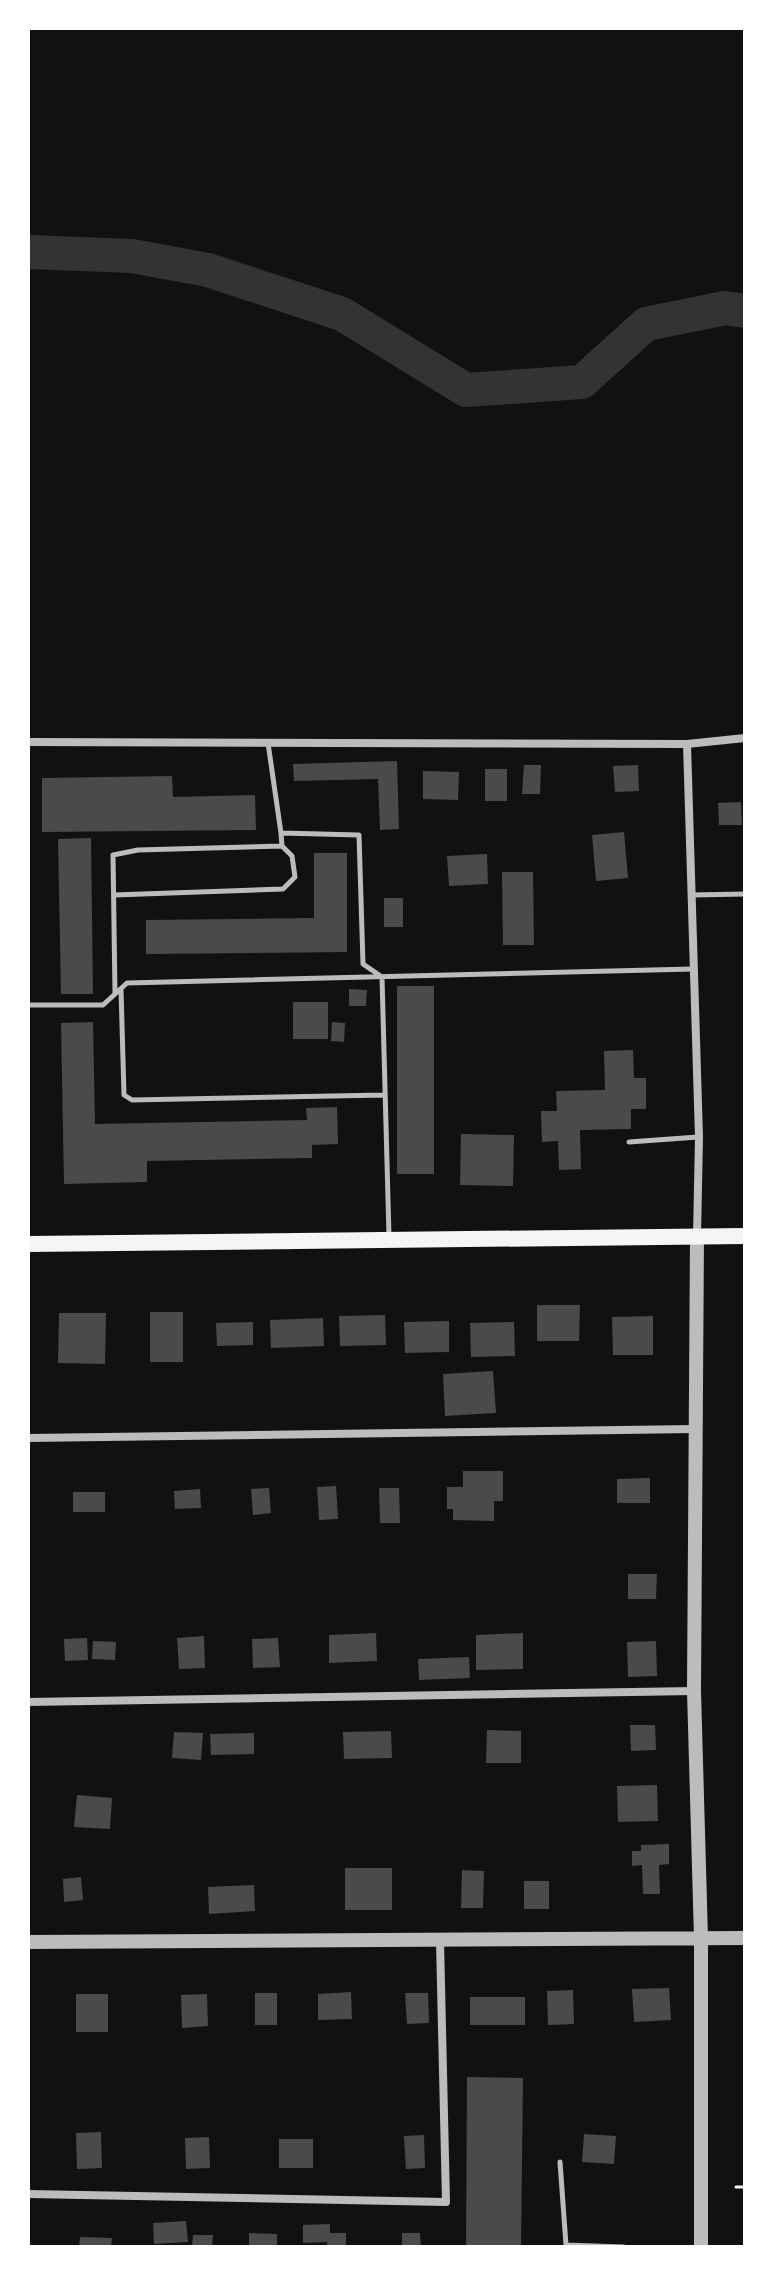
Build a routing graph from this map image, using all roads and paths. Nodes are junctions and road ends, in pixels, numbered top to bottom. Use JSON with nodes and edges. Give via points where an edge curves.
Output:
{"nodes":[{"id":1,"x":745,"y":738,"type":"edge"},
{"id":2,"x":28,"y":742,"type":"edge"},
{"id":3,"x":268,"y":743,"type":"junction"},
{"id":4,"x":687,"y":744,"type":"junction"},
{"id":5,"x":281,"y":833,"type":"junction"},
{"id":6,"x":282,"y":846,"type":"junction"},
{"id":7,"x":745,"y":894,"type":"edge"},
{"id":8,"x":114,"y":895,"type":"junction"},
{"id":9,"x":692,"y":895,"type":"junction"},
{"id":10,"x":694,"y":969,"type":"junction"},
{"id":11,"x":382,"y":977,"type":"junction"},
{"id":12,"x":121,"y":988,"type":"junction"},
{"id":13,"x":115,"y":994,"type":"junction"},
{"id":14,"x":28,"y":1005,"type":"edge"},
{"id":15,"x":384,"y":1095,"type":"junction"},
{"id":16,"x":699,"y":1137,"type":"junction"},
{"id":17,"x":629,"y":1142,"type":"dead end"},
{"id":18,"x":697,"y":1236,"type":"junction"},
{"id":19,"x":745,"y":1236,"type":"edge"},
{"id":20,"x":389,"y":1241,"type":"junction"},
{"id":21,"x":28,"y":1244,"type":"edge"},
{"id":22,"x":695,"y":1429,"type":"junction"},
{"id":23,"x":28,"y":1438,"type":"edge"},
{"id":24,"x":694,"y":1691,"type":"junction"},
{"id":25,"x":28,"y":1702,"type":"edge"},
{"id":26,"x":701,"y":1938,"type":"junction"},
{"id":27,"x":745,"y":1938,"type":"edge"},
{"id":28,"x":440,"y":1941,"type":"junction"},
{"id":29,"x":28,"y":1942,"type":"edge"},
{"id":30,"x":560,"y":2162,"type":"dead end"},
{"id":31,"x":736,"y":2187,"type":"dead end"},
{"id":32,"x":745,"y":2187,"type":"edge"},
{"id":33,"x":28,"y":2194,"type":"edge"},
{"id":34,"x":624,"y":2247,"type":"edge"},
{"id":35,"x":701,"y":2247,"type":"edge"}],
"edges":[{"from":1,"to":4,"type":"street"},
{"from":2,"to":3,"type":"street"},
{"from":3,"to":4,"type":"street"},
{"from":3,"to":5,"type":"lane"},
{"from":4,"to":9,"type":"street"},
{"from":5,"to":6,"type":"lane"},
{"from":5,"to":11,"type":"lane","via":[[359,835],[363,964]]},
{"from":6,"to":8,"type":"lane","via":[[113,855]]},
{"from":6,"to":8,"type":"lane","via":[[292,856],[295,877],[283,889]]},
{"from":7,"to":9,"type":"lane"},
{"from":8,"to":13,"type":"lane"},
{"from":9,"to":10,"type":"street"},
{"from":10,"to":11,"type":"lane"},
{"from":10,"to":16,"type":"street"},
{"from":11,"to":12,"type":"lane","via":[[127,983]]},
{"from":11,"to":15,"type":"lane"},
{"from":12,"to":13,"type":"lane"},
{"from":12,"to":15,"type":"lane","via":[[124,1095],[132,1100]]},
{"from":13,"to":14,"type":"lane","via":[[103,1005]]},
{"from":15,"to":20,"type":"lane"},
{"from":16,"to":17,"type":"lane"},
{"from":16,"to":18,"type":"street"},
{"from":18,"to":19,"type":"main road"},
{"from":18,"to":20,"type":"main road"},
{"from":18,"to":22,"type":"street"},
{"from":20,"to":21,"type":"main road"},
{"from":22,"to":23,"type":"street"},
{"from":22,"to":24,"type":"street"},
{"from":24,"to":25,"type":"street"},
{"from":24,"to":26,"type":"street"},
{"from":26,"to":27,"type":"street"},
{"from":26,"to":28,"type":"street"},
{"from":26,"to":35,"type":"street"},
{"from":28,"to":29,"type":"street"},
{"from":28,"to":33,"type":"street","via":[[446,2202]]},
{"from":30,"to":34,"type":"lane","via":[[566,2245]]},
{"from":31,"to":32,"type":"path"}]}
